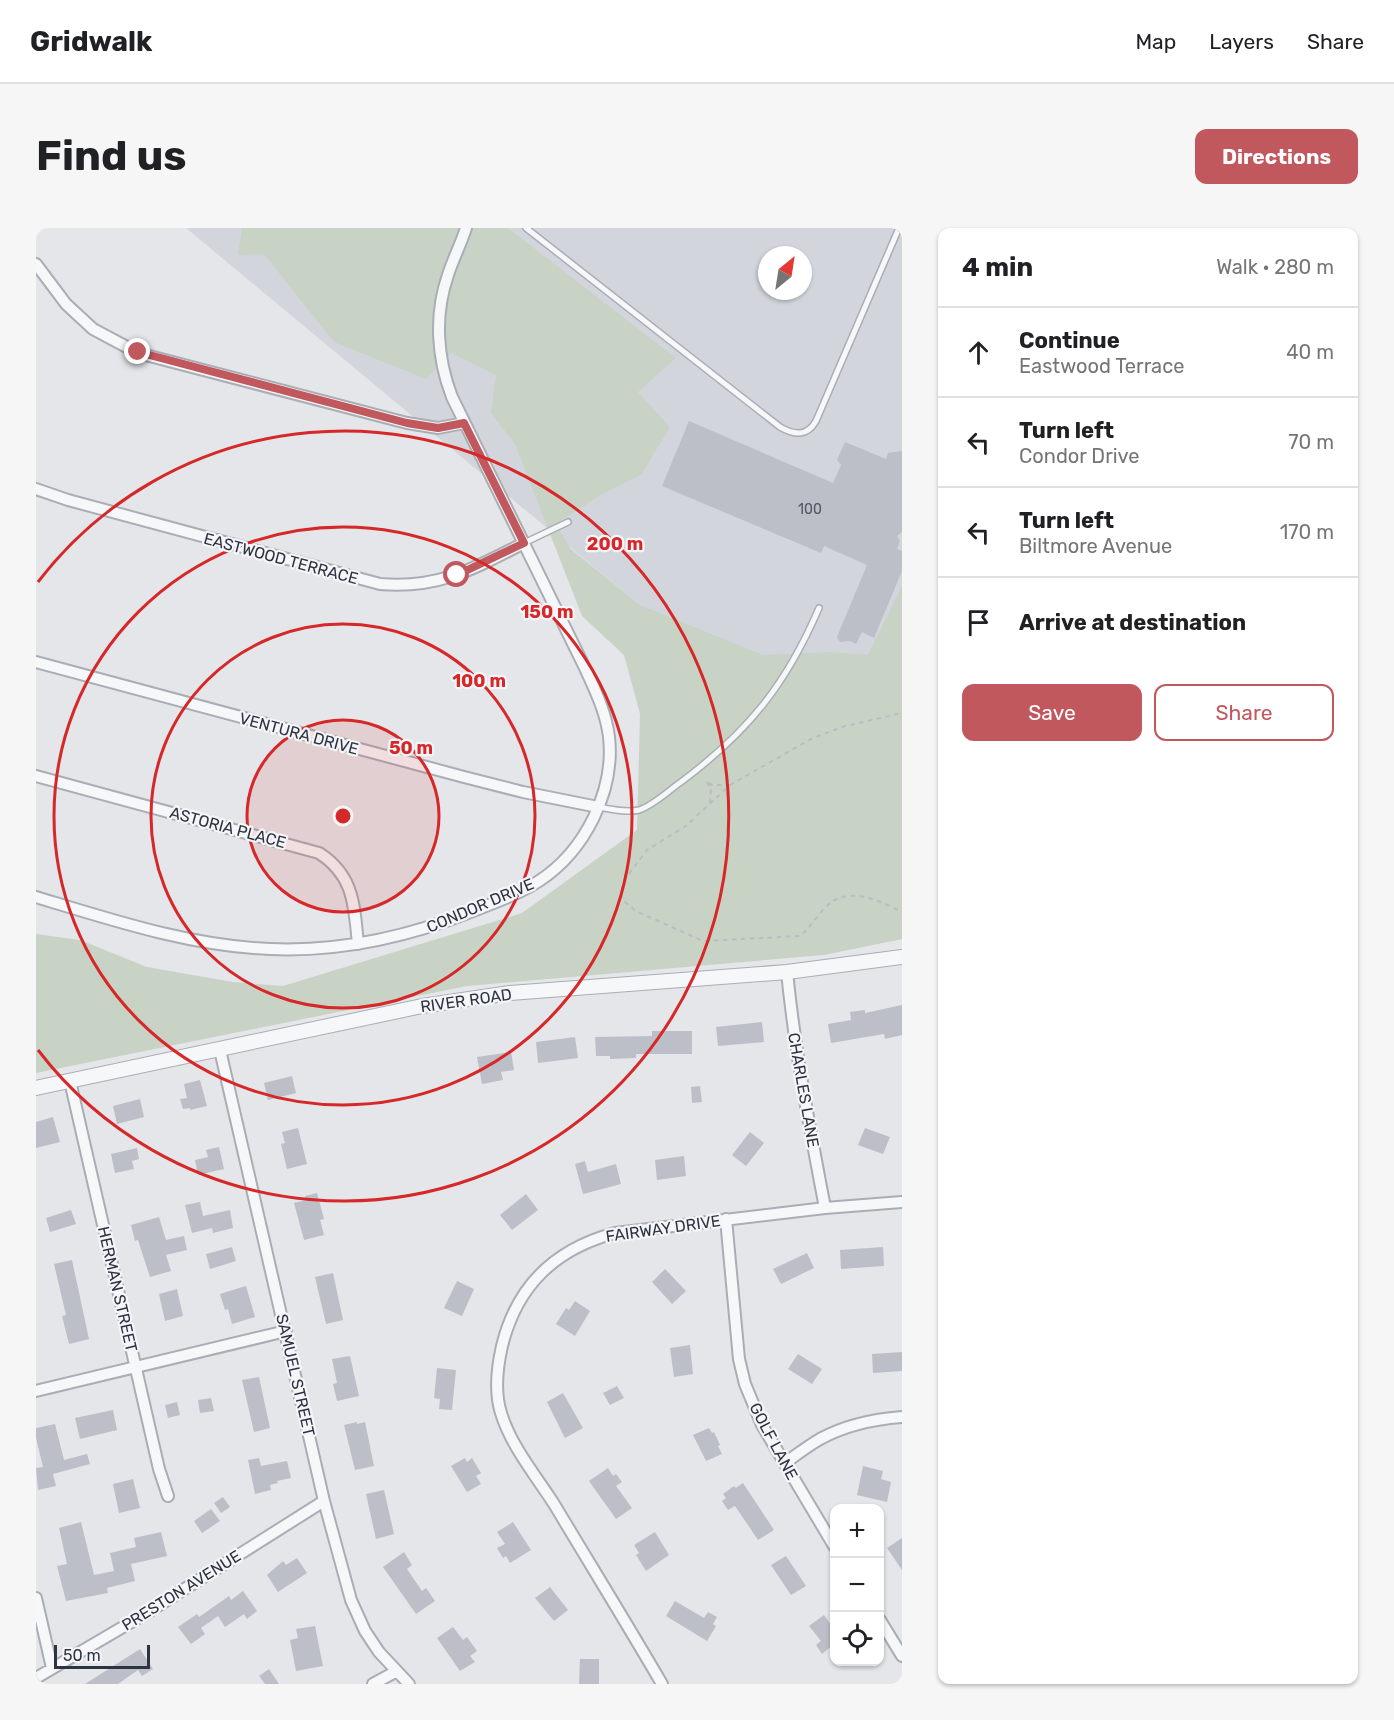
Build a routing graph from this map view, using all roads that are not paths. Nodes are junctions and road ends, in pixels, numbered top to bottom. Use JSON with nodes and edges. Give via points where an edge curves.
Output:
{"nodes":[{"id":1,"x":466,"y":228,"type":"edge"},
{"id":2,"x":526,"y":228,"type":"edge"},
{"id":3,"x":899,"y":228,"type":"edge"},
{"id":4,"x":36,"y":264,"type":"edge"},
{"id":5,"x":464,"y":423,"type":"junction"},
{"id":6,"x":36,"y":489,"type":"edge"},
{"id":7,"x":568,"y":522,"type":"dead end"},
{"id":8,"x":524,"y":543,"type":"junction"},
{"id":9,"x":819,"y":608,"type":"dead end"},
{"id":10,"x":36,"y":662,"type":"edge"},
{"id":11,"x":36,"y":776,"type":"edge"},
{"id":12,"x":598,"y":807,"type":"junction"},
{"id":13,"x":36,"y":897,"type":"edge"},
{"id":14,"x":358,"y":944,"type":"junction"},
{"id":15,"x":902,"y":957,"type":"edge"},
{"id":16,"x":787,"y":972,"type":"junction"},
{"id":17,"x":220,"y":1050,"type":"junction"},
{"id":18,"x":70,"y":1081,"type":"junction"},
{"id":19,"x":36,"y":1088,"type":"edge"},
{"id":20,"x":902,"y":1202,"type":"edge"},
{"id":21,"x":825,"y":1208,"type":"junction"},
{"id":22,"x":726,"y":1219,"type":"junction"},
{"id":23,"x":286,"y":1331,"type":"junction"},
{"id":24,"x":135,"y":1367,"type":"junction"},
{"id":25,"x":36,"y":1391,"type":"edge"},
{"id":26,"x":902,"y":1417,"type":"edge"},
{"id":27,"x":785,"y":1463,"type":"junction"},
{"id":28,"x":168,"y":1496,"type":"dead end"},
{"id":29,"x":324,"y":1501,"type":"junction"},
{"id":30,"x":830,"y":1539,"type":"edge"},
{"id":31,"x":36,"y":1598,"type":"edge"},
{"id":32,"x":884,"y":1628,"type":"edge"},
{"id":33,"x":902,"y":1656,"type":"edge"},
{"id":34,"x":52,"y":1668,"type":"junction"},
{"id":35,"x":397,"y":1671,"type":"junction"},
{"id":36,"x":36,"y":1678,"type":"edge"},
{"id":37,"x":374,"y":1684,"type":"edge"},
{"id":38,"x":409,"y":1684,"type":"edge"},
{"id":39,"x":662,"y":1684,"type":"edge"}],
"edges":[{"from":1,"to":5,"type":"street","name":"CONDOR DRIVE","via":[[443,292],[438,339],[445,379]]},
{"from":2,"to":3,"type":"lane","via":[[780,427],[796,434],[805,433],[816,421]]},
{"from":4,"to":5,"type":"street","via":[[66,304],[93,329],[138,352],[407,423],[438,428]]},
{"from":5,"to":8,"type":"street","name":"CONDOR DRIVE"},
{"from":6,"to":8,"type":"street","name":"EASTWOOD TERRACE","via":[[380,584],[419,585],[445,579]]},
{"from":7,"to":8,"type":"lane"},
{"from":8,"to":12,"type":"street","name":"CONDOR DRIVE","via":[[602,708],[609,737],[608,768]]},
{"from":9,"to":12,"type":"lane","via":[[783,677],[751,722],[726,746],[641,809],[629,812]]},
{"from":10,"to":12,"type":"street","name":"VENTURA DRIVE","via":[[464,777]]},
{"from":11,"to":14,"type":"street","name":"ASTORIA PLACE","via":[[319,853],[339,869],[348,883]]},
{"from":12,"to":14,"type":"street","name":"CONDOR DRIVE","via":[[566,858],[526,888],[424,930]]},
{"from":13,"to":14,"type":"street","name":"CONDOR DRIVE","via":[[206,943],[272,949]]},
{"from":15,"to":16,"type":"street","name":"RIVER ROAD"},
{"from":16,"to":17,"type":"street","name":"RIVER ROAD","via":[[498,995],[422,1006]]},
{"from":16,"to":21,"type":"street","name":"CHARLES LANE","via":[[792,1022]]},
{"from":17,"to":18,"type":"street","name":"RIVER ROAD"},
{"from":17,"to":23,"type":"street","name":"SAMUEL STREET"},
{"from":18,"to":19,"type":"street","name":"RIVER ROAD"},
{"from":18,"to":24,"type":"street","name":"HERMAN STREET"},
{"from":20,"to":21,"type":"street","name":"FAIRWAY DRIVE"},
{"from":21,"to":22,"type":"street","name":"FAIRWAY DRIVE"},
{"from":22,"to":27,"type":"street","name":"GOLF LANE","via":[[739,1359],[745,1384]]},
{"from":22,"to":39,"type":"street","name":"FAIRWAY DRIVE","via":[[615,1233],[566,1252],[547,1266],[522,1296],[498,1361],[498,1396],[508,1430]]},
{"from":23,"to":24,"type":"street"},
{"from":23,"to":29,"type":"street","name":"SAMUEL STREET"},
{"from":24,"to":25,"type":"street"},
{"from":24,"to":28,"type":"street","name":"HERMAN STREET"},
{"from":26,"to":27,"type":"street","via":[[873,1421],[821,1438]]},
{"from":27,"to":30,"type":"street","name":"GOLF LANE"},
{"from":29,"to":34,"type":"street","name":"PRESTON AVENUE"},
{"from":29,"to":35,"type":"street","name":"SAMUEL STREET","via":[[357,1617],[379,1652]]},
{"from":31,"to":34,"type":"street"},
{"from":32,"to":33,"type":"street"},
{"from":34,"to":36,"type":"street","name":"PRESTON AVENUE"},
{"from":35,"to":37,"type":"street"},
{"from":35,"to":38,"type":"street","name":"SAMUEL STREET"}]}
